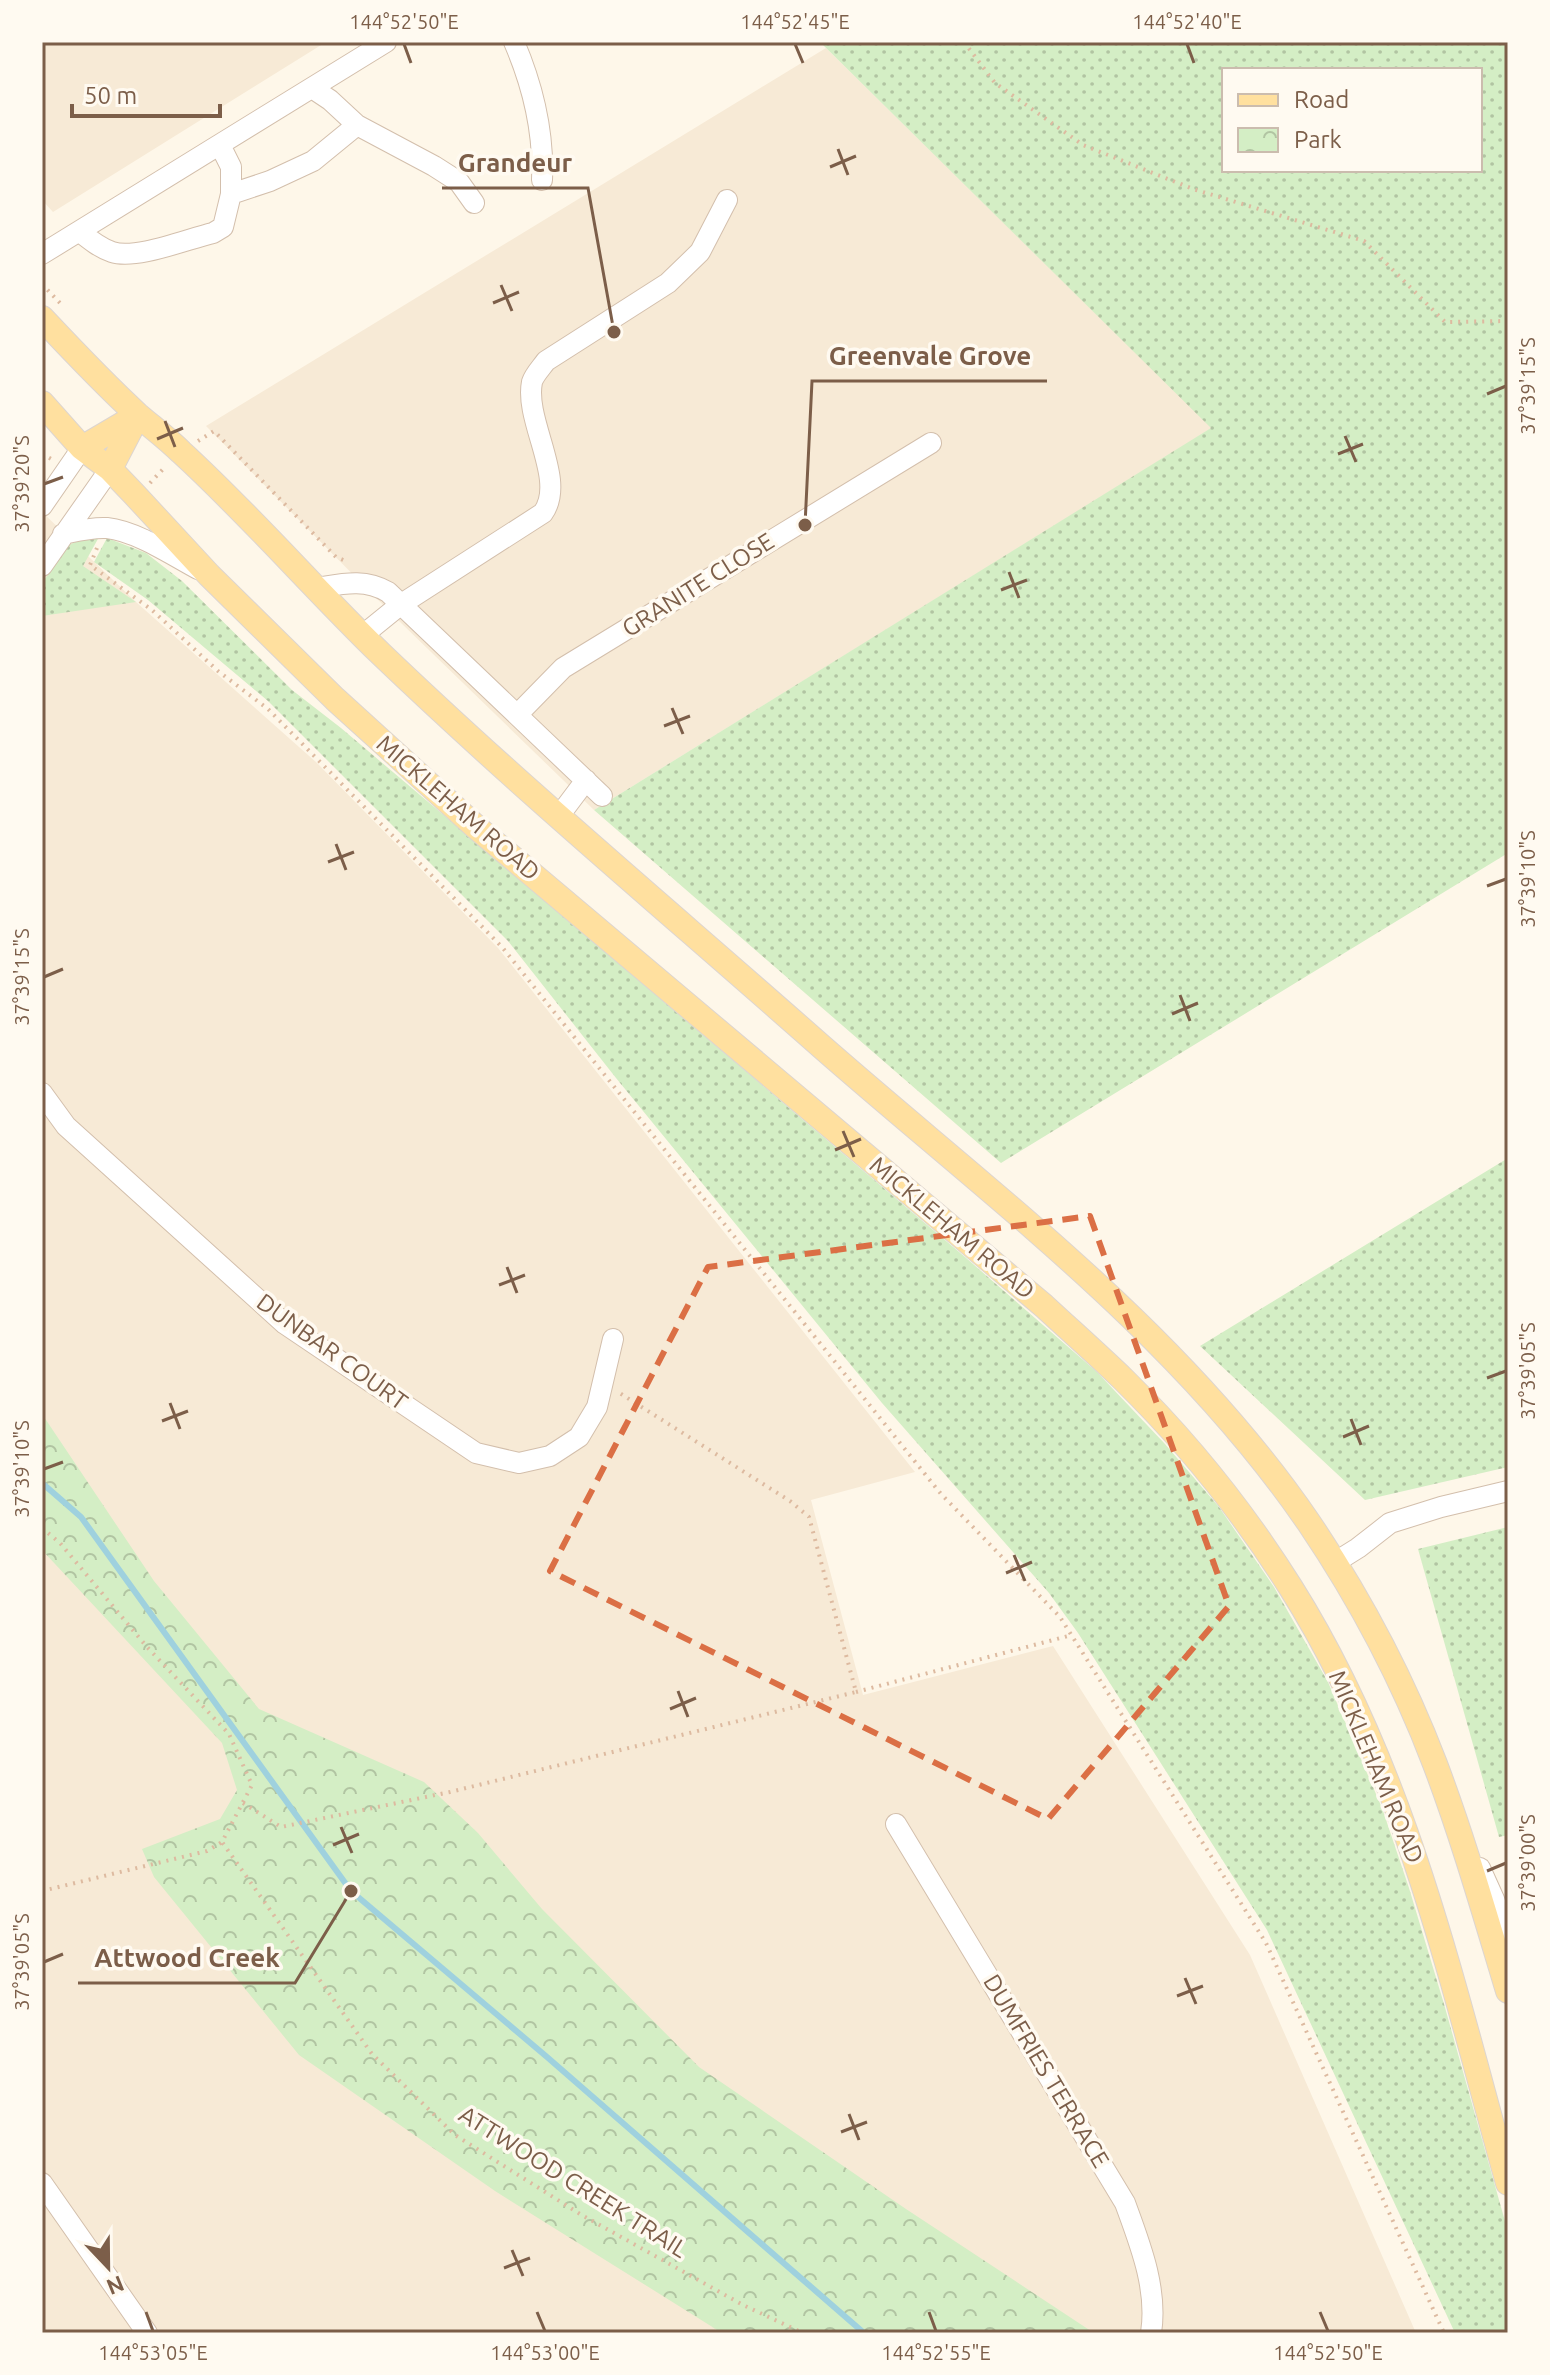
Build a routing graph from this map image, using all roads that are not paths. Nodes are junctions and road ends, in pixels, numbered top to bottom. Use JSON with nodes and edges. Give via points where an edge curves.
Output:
{"nodes":[{"id":1,"x":386,"y":42,"type":"edge"},
{"id":2,"x":514,"y":42,"type":"edge"},
{"id":3,"x":312,"y":88,"type":"junction"},
{"id":4,"x":357,"y":125,"type":"junction"},
{"id":5,"x":220,"y":145,"type":"junction"},
{"id":6,"x":542,"y":180,"type":"dead end"},
{"id":7,"x":231,"y":194,"type":"junction"},
{"id":8,"x":727,"y":200,"type":"dead end"},
{"id":9,"x":474,"y":203,"type":"dead end"},
{"id":10,"x":80,"y":232,"type":"junction"},
{"id":11,"x":42,"y":254,"type":"edge"},
{"id":12,"x":42,"y":318,"type":"edge"},
{"id":13,"x":42,"y":403,"type":"edge"},
{"id":14,"x":138,"y":415,"type":"junction"},
{"id":15,"x":931,"y":443,"type":"dead end"},
{"id":16,"x":82,"y":448,"type":"junction"},
{"id":17,"x":110,"y":469,"type":"junction"},
{"id":18,"x":42,"y":506,"type":"edge"},
{"id":19,"x":63,"y":534,"type":"junction"},
{"id":20,"x":42,"y":566,"type":"edge"},
{"id":21,"x":209,"y":575,"type":"junction"},
{"id":22,"x":316,"y":588,"type":"junction"},
{"id":23,"x":400,"y":605,"type":"junction"},
{"id":24,"x":363,"y":635,"type":"junction"},
{"id":25,"x":517,"y":715,"type":"junction"},
{"id":26,"x":586,"y":780,"type":"junction"},
{"id":27,"x":602,"y":796,"type":"dead end"},
{"id":28,"x":559,"y":816,"type":"junction"},
{"id":29,"x":42,"y":1093,"type":"edge"},
{"id":30,"x":613,"y":1339,"type":"dead end"},
{"id":31,"x":1508,"y":1491,"type":"edge"},
{"id":32,"x":1334,"y":1563,"type":"junction"},
{"id":33,"x":1456,"y":1821,"type":"junction"},
{"id":34,"x":896,"y":1824,"type":"dead end"},
{"id":35,"x":1508,"y":1939,"type":"edge"},
{"id":36,"x":1508,"y":1991,"type":"edge"},
{"id":37,"x":42,"y":2183,"type":"edge"},
{"id":38,"x":1508,"y":2183,"type":"edge"},
{"id":39,"x":147,"y":2333,"type":"edge"},
{"id":40,"x":1151,"y":2333,"type":"edge"}],
"edges":[{"from":1,"to":3,"type":"street"},
{"from":2,"to":6,"type":"street","via":[[540,125]]},
{"from":3,"to":4,"type":"street"},
{"from":3,"to":5,"type":"street"},
{"from":4,"to":7,"type":"street","via":[[313,161]]},
{"from":4,"to":9,"type":"street","via":[[459,182]]},
{"from":5,"to":7,"type":"street","via":[[231,167]]},
{"from":5,"to":10,"type":"street"},
{"from":7,"to":10,"type":"street","via":[[223,227],[136,254],[115,253]]},
{"from":8,"to":23,"type":"street","via":[[700,252],[668,283],[546,361],[532,379],[531,398],[550,484],[543,513]]},
{"from":10,"to":11,"type":"street"},
{"from":12,"to":14,"type":"main road","name":"MICKLEHAM ROAD"},
{"from":13,"to":16,"type":"main road","name":"MICKLEHAM ROAD"},
{"from":14,"to":16,"type":"main road"},
{"from":14,"to":17,"type":"main road"},
{"from":14,"to":22,"type":"main road","name":"MICKLEHAM ROAD","via":[[181,451]]},
{"from":15,"to":25,"type":"street","name":"GRANITE CLOSE","via":[[563,668]]},
{"from":16,"to":17,"type":"main road","name":"MICKLEHAM ROAD"},
{"from":16,"to":18,"type":"street"},
{"from":17,"to":19,"type":"street"},
{"from":17,"to":21,"type":"main road","name":"MICKLEHAM ROAD"},
{"from":19,"to":20,"type":"street"},
{"from":19,"to":21,"type":"street","via":[[107,528]]},
{"from":21,"to":38,"type":"main road","name":"MICKLEHAM ROAD","via":[[476,827],[1044,1306],[1123,1379],[1202,1466],[1291,1588],[1358,1712],[1422,1879]]},
{"from":22,"to":23,"type":"street","via":[[373,584]]},
{"from":22,"to":24,"type":"main road","name":"MICKLEHAM ROAD"},
{"from":23,"to":24,"type":"street"},
{"from":23,"to":25,"type":"street"},
{"from":24,"to":28,"type":"main road","name":"MICKLEHAM ROAD"},
{"from":25,"to":26,"type":"street"},
{"from":26,"to":27,"type":"street"},
{"from":26,"to":28,"type":"street"},
{"from":28,"to":32,"type":"main road","name":"MICKLEHAM ROAD","via":[[1149,1332],[1237,1428]]},
{"from":29,"to":30,"type":"street","name":"DUNBAR COURT","via":[[66,1126],[285,1324],[476,1453],[519,1463],[550,1456],[579,1437],[597,1407]]},
{"from":31,"to":32,"type":"street","via":[[1390,1523]]},
{"from":32,"to":33,"type":"main road","name":"MICKLEHAM ROAD","via":[[1409,1701]]},
{"from":33,"to":35,"type":"street"},
{"from":33,"to":36,"type":"main road","name":"MICKLEHAM ROAD"},
{"from":34,"to":40,"type":"street","name":"DUMFRIES TERRACE","via":[[1125,2203],[1146,2261],[1154,2318]]},
{"from":37,"to":39,"type":"street"}]}
